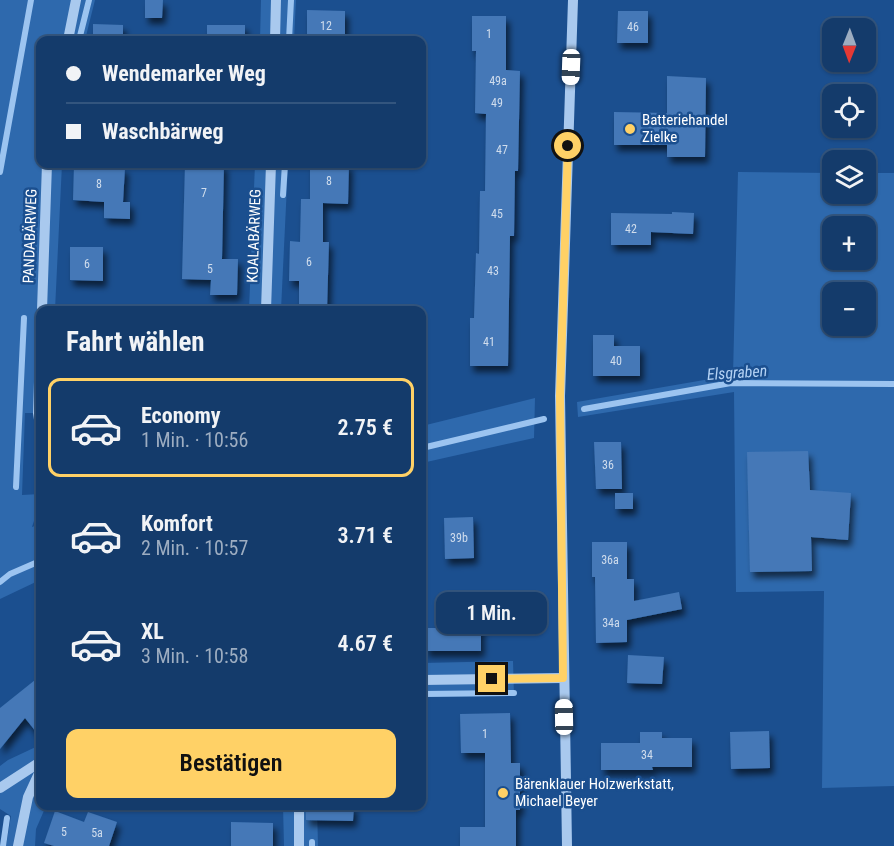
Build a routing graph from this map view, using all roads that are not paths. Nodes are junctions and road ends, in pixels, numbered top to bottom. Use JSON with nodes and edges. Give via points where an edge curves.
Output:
{"nodes":[{"id":1,"x":76,"y":0,"type":"edge"},
{"id":2,"x":276,"y":0,"type":"edge"},
{"id":3,"x":573,"y":0,"type":"edge"},
{"id":4,"x":69,"y":36,"type":"edge"},
{"id":5,"x":275,"y":36,"type":"edge"},
{"id":6,"x":48,"y":168,"type":"edge"},
{"id":7,"x":271,"y":168,"type":"edge"},
{"id":8,"x":42,"y":306,"type":"edge"},
{"id":9,"x":266,"y":306,"type":"edge"},
{"id":10,"x":563,"y":678,"type":"junction"},
{"id":11,"x":426,"y":680,"type":"edge"},
{"id":12,"x":36,"y":765,"type":"edge"},
{"id":13,"x":36,"y":780,"type":"edge"},
{"id":14,"x":0,"y":788,"type":"edge"},
{"id":15,"x":299,"y":810,"type":"edge"},
{"id":16,"x":18,"y":846,"type":"edge"},
{"id":17,"x":300,"y":846,"type":"edge"},
{"id":18,"x":567,"y":846,"type":"edge"}],
"edges":[{"from":1,"to":4,"type":"street"},
{"from":2,"to":5,"type":"street"},
{"from":3,"to":10,"type":"street","via":[[560,396]]},
{"from":6,"to":8,"type":"street","name":"PANDABÄRWEG"},
{"from":7,"to":9,"type":"street","name":"KOALABÄRWEG"},
{"from":10,"to":11,"type":"street"},
{"from":10,"to":18,"type":"street"},
{"from":12,"to":14,"type":"street"},
{"from":13,"to":16,"type":"street","via":[[28,797]]},
{"from":15,"to":17,"type":"street"}]}
